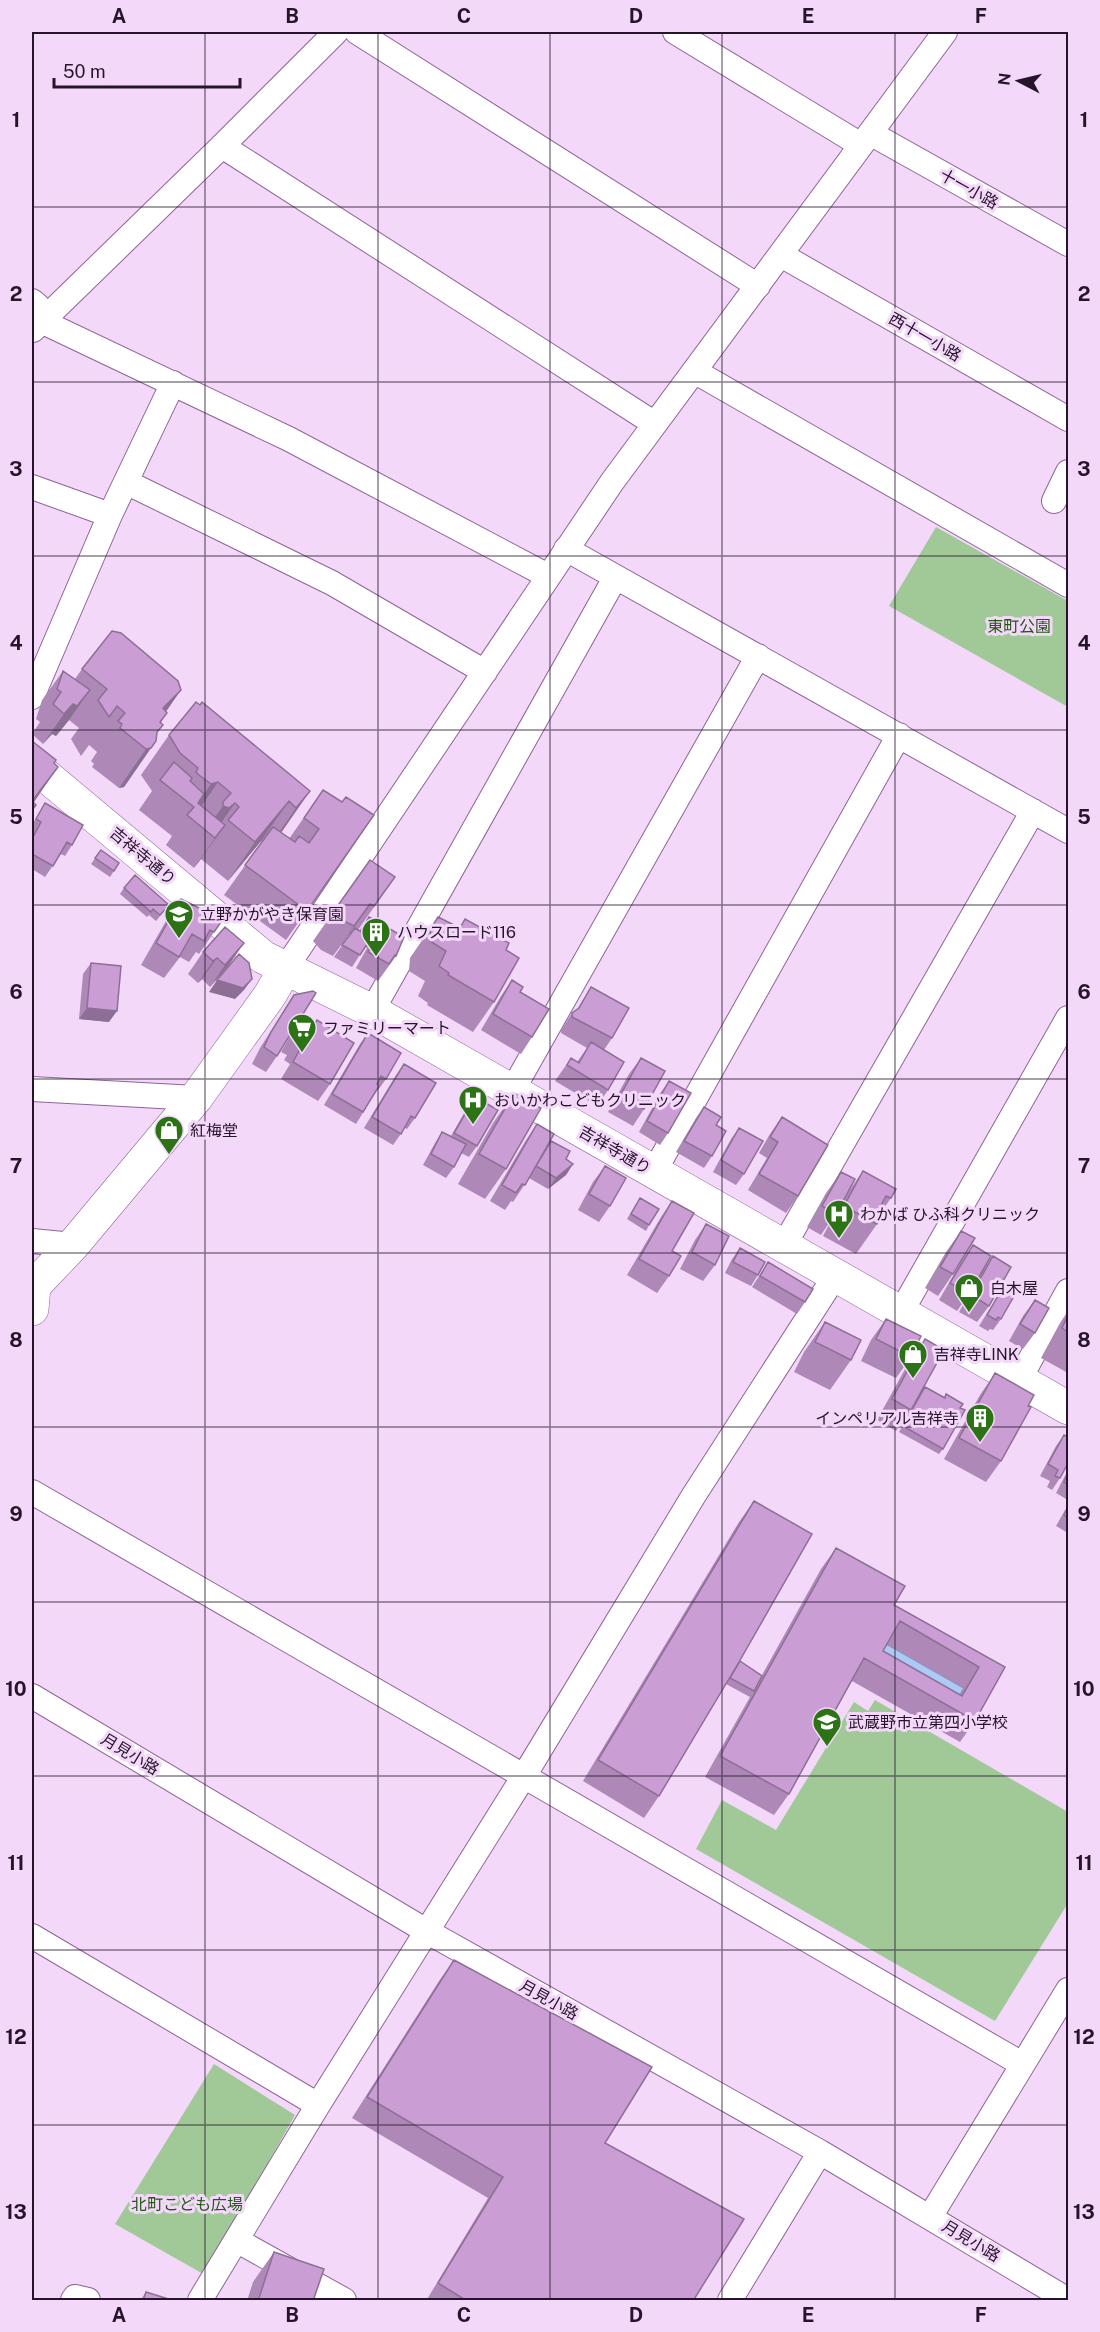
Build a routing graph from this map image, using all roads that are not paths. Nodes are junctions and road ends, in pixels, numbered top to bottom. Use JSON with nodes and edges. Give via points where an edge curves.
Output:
{"nodes":[{"id":1,"x":336,"y":32,"type":"edge"},
{"id":2,"x":357,"y":32,"type":"edge"},
{"id":3,"x":675,"y":32,"type":"edge"},
{"id":4,"x":945,"y":32,"type":"edge"},
{"id":5,"x":866,"y":139,"type":"junction"},
{"id":6,"x":222,"y":146,"type":"junction"},
{"id":7,"x":1068,"y":244,"type":"edge"},
{"id":8,"x":781,"y":255,"type":"junction"},
{"id":9,"x":758,"y":286,"type":"junction"},
{"id":10,"x":32,"y":301,"type":"edge"},
{"id":11,"x":37,"y":327,"type":"edge"},
{"id":12,"x":694,"y":371,"type":"junction"},
{"id":13,"x":173,"y":383,"type":"junction"},
{"id":14,"x":1068,"y":419,"type":"edge"},
{"id":15,"x":655,"y":424,"type":"junction"},
{"id":16,"x":1068,"y":472,"type":"edge"},
{"id":17,"x":126,"y":482,"type":"junction"},
{"id":18,"x":32,"y":487,"type":"edge"},
{"id":19,"x":1054,"y":501,"type":"dead end"},
{"id":20,"x":110,"y":515,"type":"junction"},
{"id":21,"x":566,"y":549,"type":"junction"},
{"id":22,"x":548,"y":576,"type":"junction"},
{"id":23,"x":615,"y":578,"type":"junction"},
{"id":24,"x":1068,"y":585,"type":"edge"},
{"id":25,"x":758,"y":656,"type":"junction"},
{"id":26,"x":485,"y":672,"type":"junction"},
{"id":27,"x":32,"y":697,"type":"edge"},
{"id":28,"x":899,"y":735,"type":"junction"},
{"id":29,"x":32,"y":764,"type":"edge"},
{"id":30,"x":1033,"y":811,"type":"junction"},
{"id":31,"x":1068,"y":831,"type":"edge"},
{"id":32,"x":285,"y":969,"type":"junction"},
{"id":33,"x":372,"y":1011,"type":"junction"},
{"id":34,"x":1068,"y":1018,"type":"edge"},
{"id":35,"x":32,"y":1089,"type":"edge"},
{"id":36,"x":512,"y":1091,"type":"junction"},
{"id":37,"x":196,"y":1098,"type":"junction"},
{"id":38,"x":654,"y":1172,"type":"junction"},
{"id":39,"x":32,"y":1241,"type":"edge"},
{"id":40,"x":73,"y":1245,"type":"junction"},
{"id":41,"x":783,"y":1246,"type":"junction"},
{"id":42,"x":835,"y":1276,"type":"junction"},
{"id":43,"x":1068,"y":1291,"type":"edge"},
{"id":44,"x":32,"y":1294,"type":"edge"},
{"id":45,"x":901,"y":1312,"type":"junction"},
{"id":46,"x":1019,"y":1380,"type":"junction"},
{"id":47,"x":1068,"y":1408,"type":"edge"},
{"id":48,"x":32,"y":1492,"type":"edge"},
{"id":49,"x":32,"y":1696,"type":"edge"},
{"id":50,"x":524,"y":1776,"type":"junction"},
{"id":51,"x":428,"y":1932,"type":"junction"},
{"id":52,"x":32,"y":1936,"type":"edge"},
{"id":53,"x":1068,"y":1990,"type":"edge"},
{"id":54,"x":1022,"y":2064,"type":"junction"},
{"id":55,"x":318,"y":2105,"type":"junction"},
{"id":56,"x":820,"y":2152,"type":"junction"},
{"id":57,"x":930,"y":2217,"type":"junction"},
{"id":58,"x":238,"y":2241,"type":"junction"},
{"id":59,"x":1068,"y":2300,"type":"edge"},
{"id":60,"x":73,"y":2301,"type":"edge"},
{"id":61,"x":88,"y":2301,"type":"edge"},
{"id":62,"x":200,"y":2301,"type":"edge"},
{"id":63,"x":344,"y":2301,"type":"edge"},
{"id":64,"x":730,"y":2301,"type":"edge"}],
"edges":[{"from":1,"to":6,"type":"street"},
{"from":2,"to":9,"type":"street"},
{"from":3,"to":5,"type":"street","name":"十一小路"},
{"from":4,"to":5,"type":"street"},
{"from":5,"to":7,"type":"street","name":"十一小路"},
{"from":5,"to":8,"type":"street"},
{"from":6,"to":11,"type":"street"},
{"from":6,"to":15,"type":"street"},
{"from":8,"to":9,"type":"street"},
{"from":8,"to":14,"type":"street","name":"西十一小路"},
{"from":9,"to":12,"type":"street"},
{"from":10,"to":11,"type":"street","via":[[38,306]]},
{"from":11,"to":13,"type":"street"},
{"from":12,"to":15,"type":"street"},
{"from":12,"to":24,"type":"street"},
{"from":13,"to":17,"type":"street"},
{"from":13,"to":22,"type":"street","via":[[289,439]]},
{"from":15,"to":21,"type":"street"},
{"from":16,"to":19,"type":"street"},
{"from":17,"to":20,"type":"street"},
{"from":17,"to":26,"type":"street","via":[[332,583]]},
{"from":18,"to":20,"type":"street"},
{"from":20,"to":27,"type":"street"},
{"from":21,"to":22,"type":"street"},
{"from":21,"to":23,"type":"street"},
{"from":22,"to":26,"type":"street"},
{"from":23,"to":25,"type":"street"},
{"from":23,"to":33,"type":"street"},
{"from":25,"to":28,"type":"street"},
{"from":25,"to":36,"type":"street"},
{"from":26,"to":32,"type":"street"},
{"from":28,"to":30,"type":"street"},
{"from":28,"to":38,"type":"street"},
{"from":29,"to":32,"type":"main road","name":"吉祥寺通り","via":[[263,957]]},
{"from":30,"to":31,"type":"street"},
{"from":30,"to":41,"type":"street"},
{"from":32,"to":33,"type":"main road","name":"吉祥寺通り"},
{"from":32,"to":37,"type":"main road"},
{"from":33,"to":36,"type":"main road","name":"吉祥寺通り"},
{"from":34,"to":45,"type":"street"},
{"from":35,"to":37,"type":"street"},
{"from":36,"to":38,"type":"main road","name":"吉祥寺通り"},
{"from":37,"to":40,"type":"main road"},
{"from":38,"to":41,"type":"main road","name":"吉祥寺通り"},
{"from":39,"to":40,"type":"street"},
{"from":40,"to":44,"type":"main road"},
{"from":41,"to":42,"type":"main road","name":"吉祥寺通り"},
{"from":42,"to":45,"type":"main road","name":"吉祥寺通り"},
{"from":42,"to":50,"type":"street","via":[[694,1495]]},
{"from":43,"to":46,"type":"street"},
{"from":45,"to":46,"type":"main road","name":"吉祥寺通り"},
{"from":46,"to":47,"type":"main road","name":"吉祥寺通り"},
{"from":48,"to":50,"type":"street"},
{"from":49,"to":51,"type":"street","name":"月見小路"},
{"from":50,"to":51,"type":"street"},
{"from":50,"to":54,"type":"street"},
{"from":51,"to":55,"type":"street"},
{"from":51,"to":56,"type":"street","name":"月見小路"},
{"from":52,"to":55,"type":"street"},
{"from":53,"to":54,"type":"street"},
{"from":54,"to":57,"type":"street"},
{"from":55,"to":58,"type":"street"},
{"from":56,"to":57,"type":"street","name":"月見小路"},
{"from":56,"to":64,"type":"street"},
{"from":57,"to":59,"type":"street","name":"月見小路"},
{"from":58,"to":62,"type":"street"},
{"from":58,"to":63,"type":"street"},
{"from":60,"to":61,"type":"street","via":[[75,2297]]}]}
